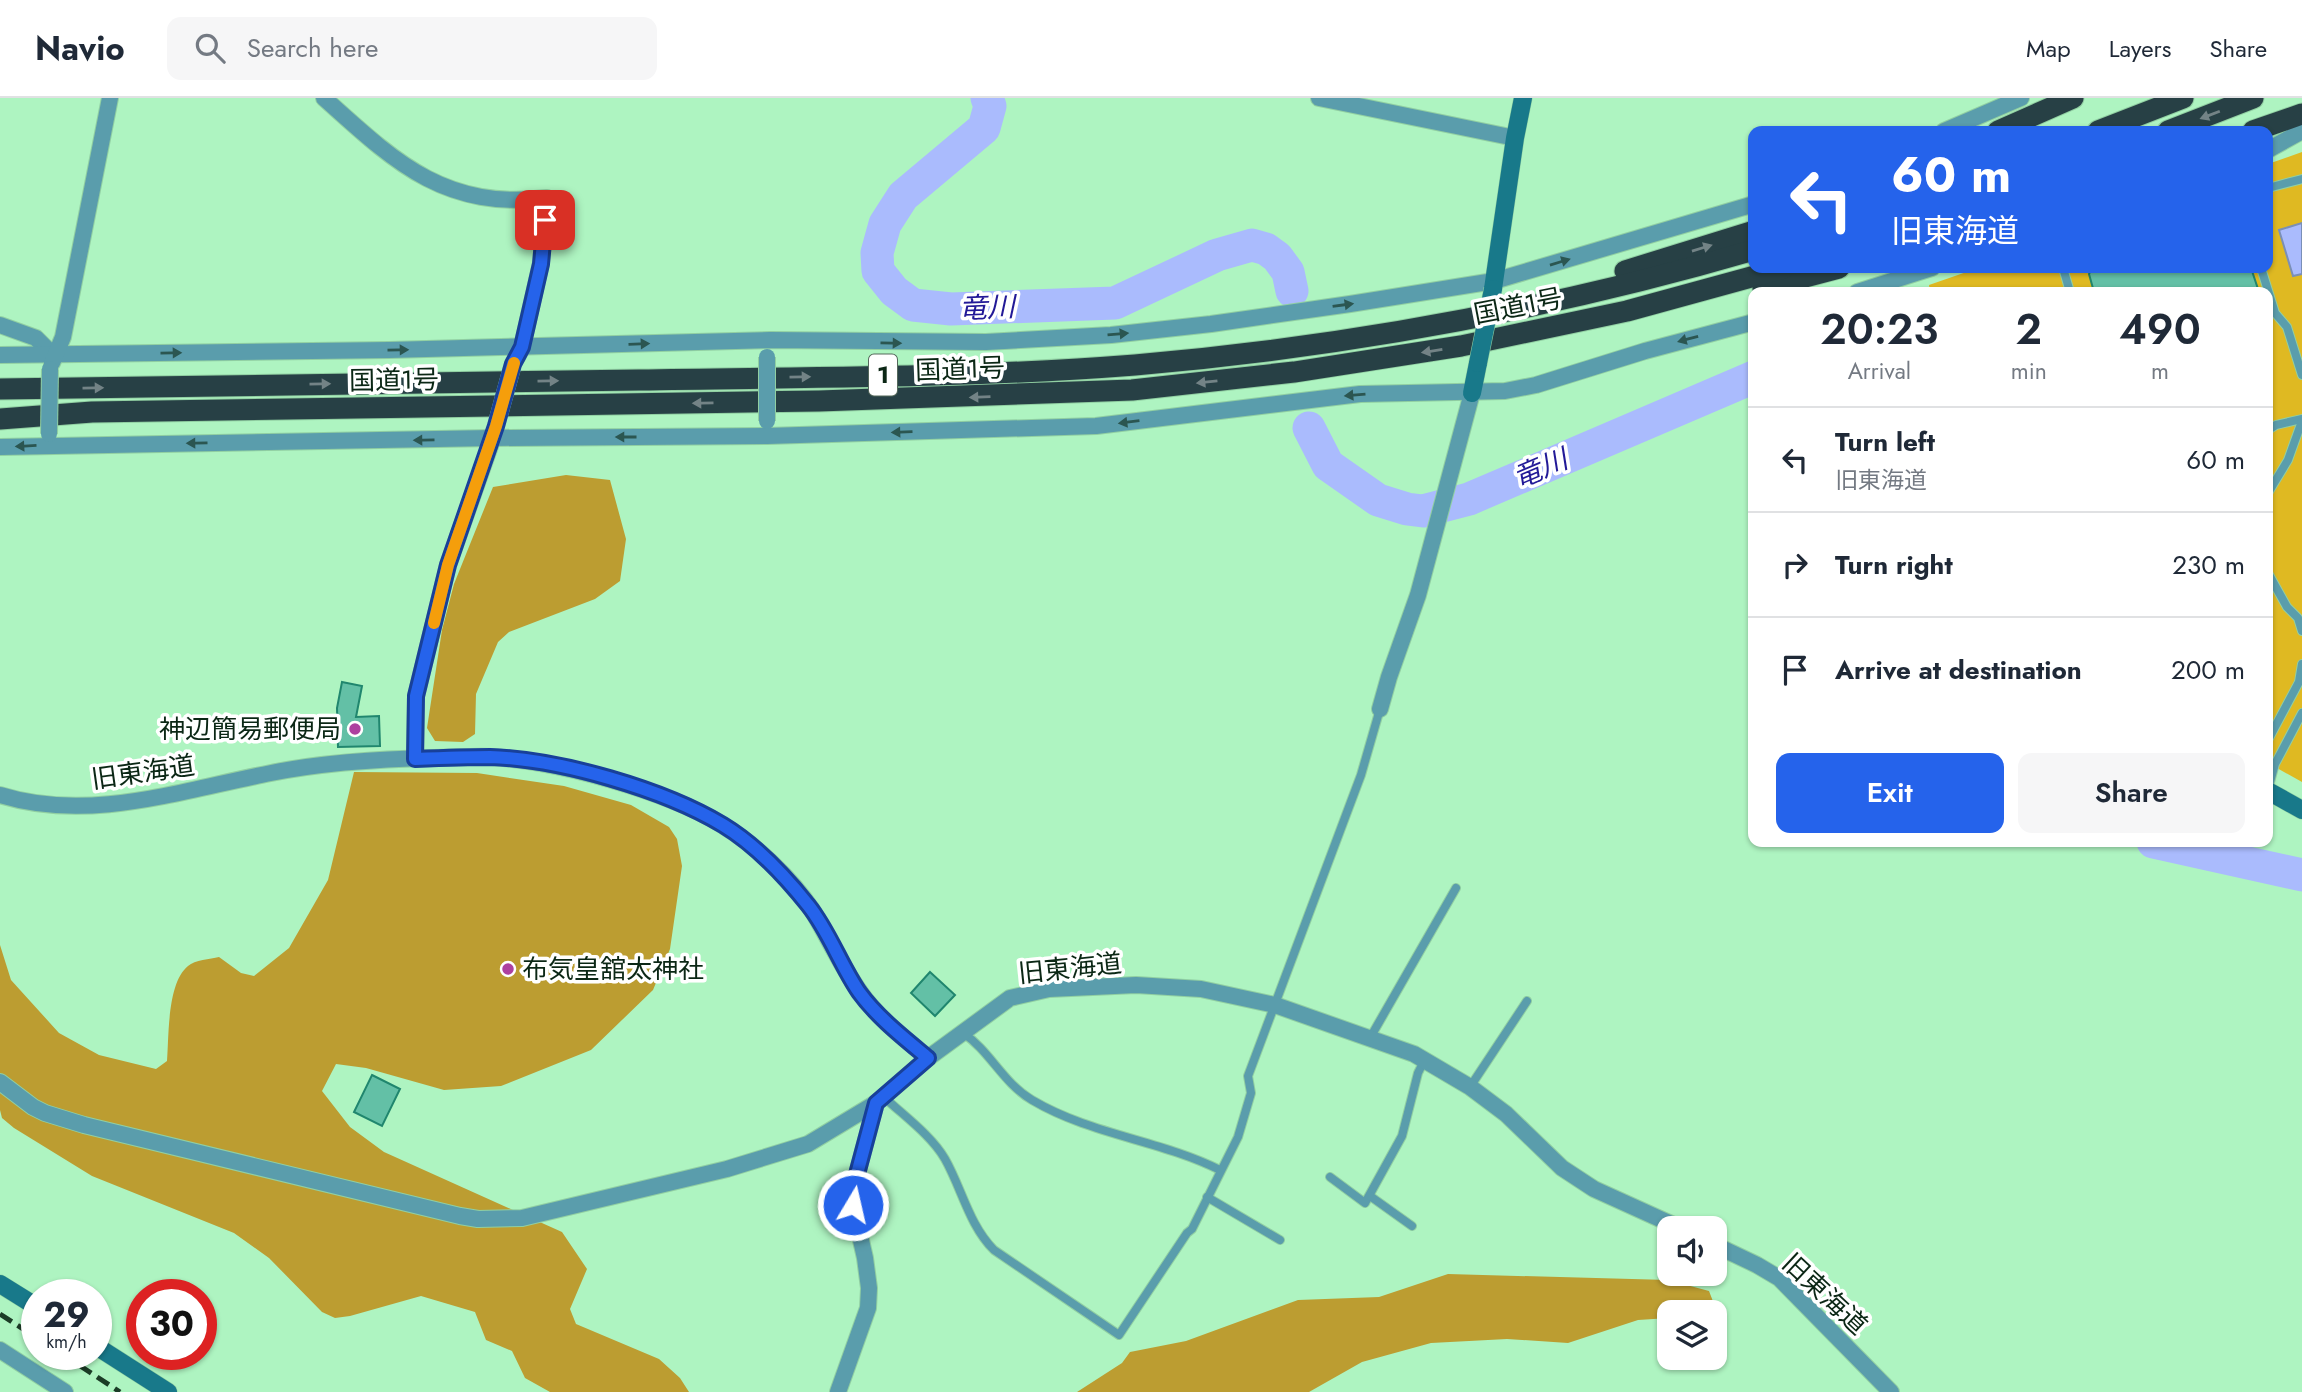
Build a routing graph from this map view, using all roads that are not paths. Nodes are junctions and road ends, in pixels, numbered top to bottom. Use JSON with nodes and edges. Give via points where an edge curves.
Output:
{"nodes":[{"id":1,"x":110,"y":98,"type":"edge"},
{"id":2,"x":324,"y":98,"type":"edge"},
{"id":3,"x":1319,"y":98,"type":"edge"},
{"id":4,"x":1524,"y":98,"type":"edge"},
{"id":5,"x":2021,"y":98,"type":"edge"},
{"id":6,"x":2073,"y":98,"type":"edge"},
{"id":7,"x":2183,"y":98,"type":"edge"},
{"id":8,"x":2253,"y":98,"type":"edge"},
{"id":9,"x":2302,"y":114,"type":"edge"},
{"id":10,"x":1956,"y":126,"type":"edge"},
{"id":11,"x":2009,"y":126,"type":"edge"},
{"id":12,"x":2111,"y":126,"type":"edge"},
{"id":13,"x":2181,"y":126,"type":"edge"},
{"id":14,"x":2267,"y":126,"type":"edge"},
{"id":15,"x":2302,"y":131,"type":"edge"},
{"id":16,"x":1515,"y":138,"type":"junction"},
{"id":17,"x":2273,"y":147,"type":"edge"},
{"id":18,"x":2302,"y":179,"type":"edge"},
{"id":19,"x":2273,"y":187,"type":"edge"},
{"id":20,"x":1748,"y":206,"type":"edge"},
{"id":21,"x":1748,"y":233,"type":"edge"},
{"id":22,"x":1748,"y":252,"type":"edge"},
{"id":23,"x":1766,"y":273,"type":"edge"},
{"id":24,"x":1820,"y":273,"type":"edge"},
{"id":25,"x":1916,"y":273,"type":"edge"},
{"id":26,"x":1494,"y":285,"type":"junction"},
{"id":27,"x":1768,"y":287,"type":"edge"},
{"id":28,"x":1872,"y":287,"type":"edge"},
{"id":29,"x":1748,"y":292,"type":"edge"},
{"id":30,"x":1547,"y":302,"type":"junction"},
{"id":31,"x":2273,"y":307,"type":"edge"},
{"id":32,"x":1748,"y":324,"type":"edge"},
{"id":33,"x":0,"y":326,"type":"edge"},
{"id":34,"x":1548,"y":330,"type":"junction"},
{"id":35,"x":522,"y":347,"type":"junction"},
{"id":36,"x":769,"y":349,"type":"junction"},
{"id":37,"x":0,"y":355,"type":"edge"},
{"id":38,"x":52,"y":362,"type":"junction"},
{"id":39,"x":2302,"y":375,"type":"edge"},
{"id":40,"x":0,"y":389,"type":"edge"},
{"id":41,"x":1472,"y":393,"type":"junction"},
{"id":42,"x":92,"y":412,"type":"junction"},
{"id":43,"x":0,"y":413,"type":"edge"},
{"id":44,"x":0,"y":419,"type":"edge"},
{"id":45,"x":2302,"y":420,"type":"edge"},
{"id":46,"x":2273,"y":427,"type":"edge"},
{"id":47,"x":767,"y":429,"type":"junction"},
{"id":48,"x":494,"y":432,"type":"junction"},
{"id":49,"x":50,"y":439,"type":"junction"},
{"id":50,"x":0,"y":447,"type":"edge"},
{"id":51,"x":2273,"y":485,"type":"edge"},
{"id":52,"x":2273,"y":582,"type":"edge"},
{"id":53,"x":2300,"y":619,"type":"edge"},
{"id":54,"x":2302,"y":631,"type":"edge"},
{"id":55,"x":2302,"y":664,"type":"edge"},
{"id":56,"x":1380,"y":709,"type":"joint"},
{"id":57,"x":2302,"y":713,"type":"edge"},
{"id":58,"x":2273,"y":731,"type":"edge"},
{"id":59,"x":415,"y":759,"type":"junction"},
{"id":60,"x":2273,"y":771,"type":"edge"},
{"id":61,"x":2273,"y":793,"type":"edge"},
{"id":62,"x":0,"y":795,"type":"edge"},
{"id":63,"x":2302,"y":810,"type":"edge"},
{"id":64,"x":1456,"y":888,"type":"dead end"},
{"id":65,"x":1527,"y":1001,"type":"dead end"},
{"id":66,"x":1275,"y":1005,"type":"junction"},
{"id":67,"x":963,"y":1033,"type":"junction"},
{"id":68,"x":1370,"y":1038,"type":"junction"},
{"id":69,"x":928,"y":1058,"type":"junction"},
{"id":70,"x":1425,"y":1059,"type":"junction"},
{"id":71,"x":0,"y":1082,"type":"edge"},
{"id":72,"x":1470,"y":1087,"type":"junction"},
{"id":73,"x":880,"y":1100,"type":"junction"},
{"id":74,"x":1220,"y":1170,"type":"junction"},
{"id":75,"x":1330,"y":1177,"type":"dead end"},
{"id":76,"x":1370,"y":1196,"type":"junction"},
{"id":77,"x":1207,"y":1197,"type":"junction"},
{"id":78,"x":1657,"y":1218,"type":"edge"},
{"id":79,"x":1412,"y":1226,"type":"dead end"},
{"id":80,"x":1280,"y":1240,"type":"dead end"},
{"id":81,"x":1727,"y":1251,"type":"edge"},
{"id":82,"x":0,"y":1284,"type":"edge"},
{"id":83,"x":21,"y":1297,"type":"edge"},
{"id":84,"x":0,"y":1350,"type":"edge"},
{"id":85,"x":112,"y":1356,"type":"edge"},
{"id":86,"x":65,"y":1392,"type":"edge"},
{"id":87,"x":169,"y":1392,"type":"edge"},
{"id":88,"x":838,"y":1392,"type":"edge"},
{"id":89,"x":1891,"y":1392,"type":"edge"}],
"edges":[{"from":1,"to":38,"type":"street","via":[[63,337]]},
{"from":2,"to":35,"type":"street","via":[[398,162],[438,186],[502,199],[547,198],[541,264]]},
{"from":3,"to":16,"type":"street"},
{"from":4,"to":16,"type":"street"},
{"from":5,"to":10,"type":"street"},
{"from":6,"to":11,"type":"highway"},
{"from":7,"to":12,"type":"highway"},
{"from":8,"to":13,"type":"highway","one_way":true},
{"from":9,"to":14,"type":"highway"},
{"from":15,"to":17,"type":"street"},
{"from":16,"to":26,"type":"street"},
{"from":18,"to":19,"type":"lane"},
{"from":26,"to":20,"type":"street","one_way":true},
{"from":30,"to":21,"type":"highway","one_way":true,"via":[[1563,289]]},
{"from":22,"to":30,"type":"highway","name":"国道1号","number":"1"},
{"from":23,"to":34,"type":"highway","name":"国道1号","number":"1"},
{"from":24,"to":27,"type":"highway"},
{"from":25,"to":28,"type":"street"},
{"from":36,"to":26,"type":"street","one_way":true,"via":[[1111,335]]},
{"from":26,"to":41,"type":"street","bridge":true},
{"from":29,"to":34,"type":"highway","via":[[1589,335]]},
{"from":40,"to":30,"type":"highway","name":"国道1号","number":"1","one_way":true,"via":[[1047,370],[1213,357],[1336,341]]},
{"from":31,"to":39,"type":"lane","via":[[2287,327]]},
{"from":32,"to":41,"type":"street","one_way":true,"via":[[1535,385]]},
{"from":33,"to":38,"type":"street","via":[[36,338]]},
{"from":34,"to":42,"type":"highway","name":"国道1号","number":"1","one_way":true,"via":[[1294,372],[1132,390],[805,402]]},
{"from":35,"to":36,"type":"street","one_way":true},
{"from":38,"to":35,"type":"street","one_way":true},
{"from":35,"to":48,"type":"street","bridge":true},
{"from":36,"to":47,"type":"street","bridge":true},
{"from":37,"to":38,"type":"street"},
{"from":38,"to":49,"type":"street","bridge":true},
{"from":41,"to":47,"type":"street","one_way":true,"via":[[1360,394],[1096,426]]},
{"from":41,"to":56,"type":"street","via":[[1437,528]]},
{"from":42,"to":43,"type":"highway","number":"1"},
{"from":42,"to":44,"type":"highway","name":"国道1号","number":"1"},
{"from":45,"to":46,"type":"lane"},
{"from":45,"to":51,"type":"lane","via":[[2288,460]]},
{"from":47,"to":48,"type":"street","one_way":true},
{"from":48,"to":49,"type":"street","one_way":true},
{"from":48,"to":59,"type":"street","via":[[448,565],[416,696]]},
{"from":49,"to":50,"type":"street","one_way":true},
{"from":52,"to":53,"type":"lane"},
{"from":53,"to":54,"type":"lane"},
{"from":55,"to":58,"type":"lane","via":[[2299,682]]},
{"from":56,"to":66,"type":"lane","via":[[1361,775]]},
{"from":57,"to":60,"type":"lane"},
{"from":59,"to":62,"type":"street","name":"旧東海道","via":[[332,764],[99,805],[68,806]]},
{"from":59,"to":69,"type":"street","name":"旧東海道","via":[[491,757],[543,763],[670,799],[723,825],[779,871],[810,906],[860,992],[898,1034]]},
{"from":61,"to":63,"type":"street"},
{"from":64,"to":68,"type":"lane"},
{"from":65,"to":72,"type":"lane"},
{"from":66,"to":67,"type":"street","name":"旧東海道","via":[[1201,989],[1136,985],[1049,989],[1010,998]]},
{"from":66,"to":68,"type":"street","name":"旧東海道"},
{"from":66,"to":74,"type":"lane","via":[[1248,1076],[1251,1093],[1238,1137]]},
{"from":67,"to":69,"type":"street","name":"旧東海道"},
{"from":67,"to":74,"type":"lane","via":[[1035,1102],[1087,1125]]},
{"from":68,"to":70,"type":"street","name":"旧東海道"},
{"from":69,"to":73,"type":"street"},
{"from":70,"to":72,"type":"street","name":"旧東海道"},
{"from":70,"to":76,"type":"lane","via":[[1402,1136]]},
{"from":71,"to":73,"type":"street","via":[[33,1107],[83,1125],[460,1216],[499,1220],[623,1195],[808,1144]]},
{"from":72,"to":78,"type":"street","name":"旧東海道","via":[[1506,1114],[1562,1168],[1594,1189]]},
{"from":73,"to":77,"type":"lane","via":[[927,1137],[944,1157],[994,1250],[1119,1335],[1192,1229]]},
{"from":73,"to":88,"type":"street","via":[[856,1178],[853,1205],[865,1258],[868,1308]]},
{"from":74,"to":77,"type":"lane"},
{"from":75,"to":76,"type":"lane","via":[[1366,1203]]},
{"from":76,"to":79,"type":"lane"},
{"from":77,"to":80,"type":"lane"},
{"from":81,"to":89,"type":"street","name":"旧東海道","via":[[1779,1278]]},
{"from":82,"to":83,"type":"street"},
{"from":84,"to":86,"type":"street"},
{"from":85,"to":87,"type":"street"}]}
